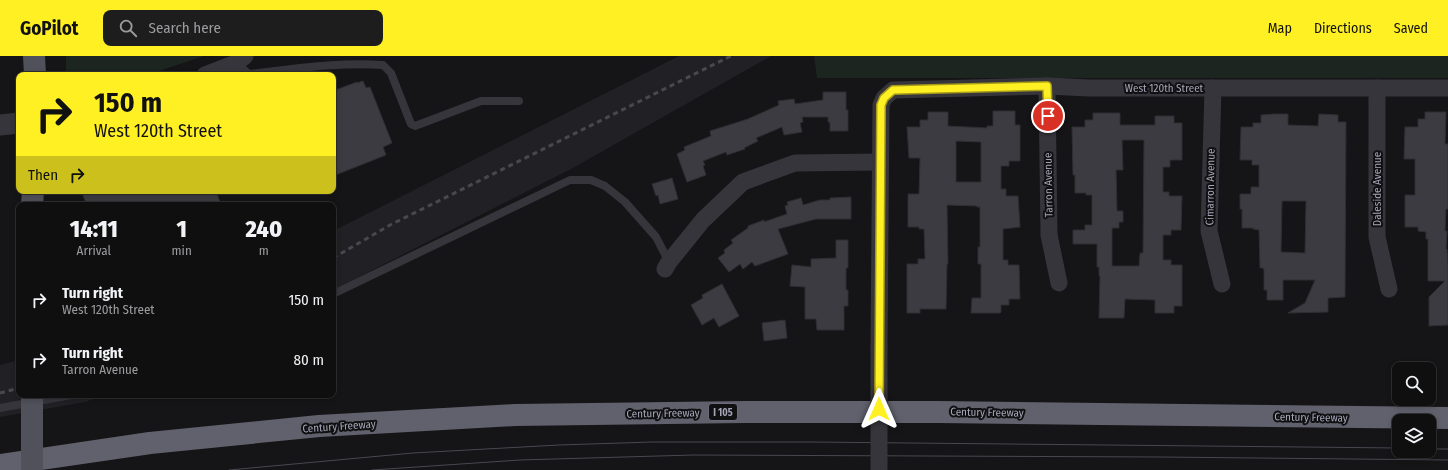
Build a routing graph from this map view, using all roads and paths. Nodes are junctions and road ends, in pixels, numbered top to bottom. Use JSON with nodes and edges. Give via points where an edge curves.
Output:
{"nodes":[{"id":1,"x":34,"y":56,"type":"edge"},
{"id":2,"x":240,"y":60,"type":"edge"},
{"id":3,"x":35,"y":72,"type":"edge"},
{"id":4,"x":212,"y":72,"type":"edge"},
{"id":5,"x":248,"y":72,"type":"edge"},
{"id":6,"x":266,"y":72,"type":"edge"},
{"id":7,"x":1047,"y":86,"type":"junction"},
{"id":8,"x":1213,"y":88,"type":"junction"},
{"id":9,"x":1377,"y":88,"type":"junction"},
{"id":10,"x":1448,"y":88,"type":"edge"},
{"id":11,"x":519,"y":101,"type":"dead end"},
{"id":12,"x":16,"y":123,"type":"edge"},
{"id":13,"x":0,"y":125,"type":"edge"},
{"id":14,"x":880,"y":162,"type":"junction"},
{"id":15,"x":667,"y":265,"type":"joint"},
{"id":16,"x":1059,"y":283,"type":"dead end"},
{"id":17,"x":1222,"y":284,"type":"dead end"},
{"id":18,"x":1389,"y":289,"type":"dead end"},
{"id":19,"x":336,"y":293,"type":"edge"},
{"id":20,"x":32,"y":398,"type":"edge"},
{"id":21,"x":55,"y":398,"type":"edge"},
{"id":22,"x":0,"y":408,"type":"edge"},
{"id":23,"x":1448,"y":418,"type":"edge"},
{"id":24,"x":0,"y":465,"type":"edge"},
{"id":25,"x":32,"y":470,"type":"edge"},
{"id":26,"x":879,"y":470,"type":"edge"}],
"edges":[{"from":1,"to":3,"type":"main road"},
{"from":2,"to":4,"type":"street"},
{"from":2,"to":5,"type":"lane"},
{"from":6,"to":11,"type":"lane","via":[[358,63],[383,65],[391,72],[411,124],[415,126],[481,101]]},
{"from":7,"to":8,"type":"street","name":"West 120th Street"},
{"from":7,"to":14,"type":"street","name":"West 120th Street","via":[[893,90],[884,98],[881,105]]},
{"from":7,"to":16,"type":"street","name":"Tarron Avenue","via":[[1049,235]]},
{"from":8,"to":9,"type":"street","name":"West 120th Street"},
{"from":8,"to":17,"type":"street","name":"Cimarron Avenue","via":[[1209,231]]},
{"from":9,"to":10,"type":"street","name":"West 120th Street"},
{"from":9,"to":18,"type":"street","name":"Daleside Avenue","via":[[1377,237]]},
{"from":12,"to":13,"type":"street"},
{"from":14,"to":15,"type":"street","via":[[795,163],[743,182],[703,220]]},
{"from":14,"to":26,"type":"street","bridge":true},
{"from":15,"to":19,"type":"lane","via":[[656,237],[620,198],[605,186],[591,180],[570,180]]},
{"from":20,"to":25,"type":"main road","bridge":true},
{"from":21,"to":22,"type":"lane"},
{"from":23,"to":24,"type":"highway","name":"Century Freeway","number":"I 105","via":[[938,412],[515,415],[311,427],[150,443]]}]}
